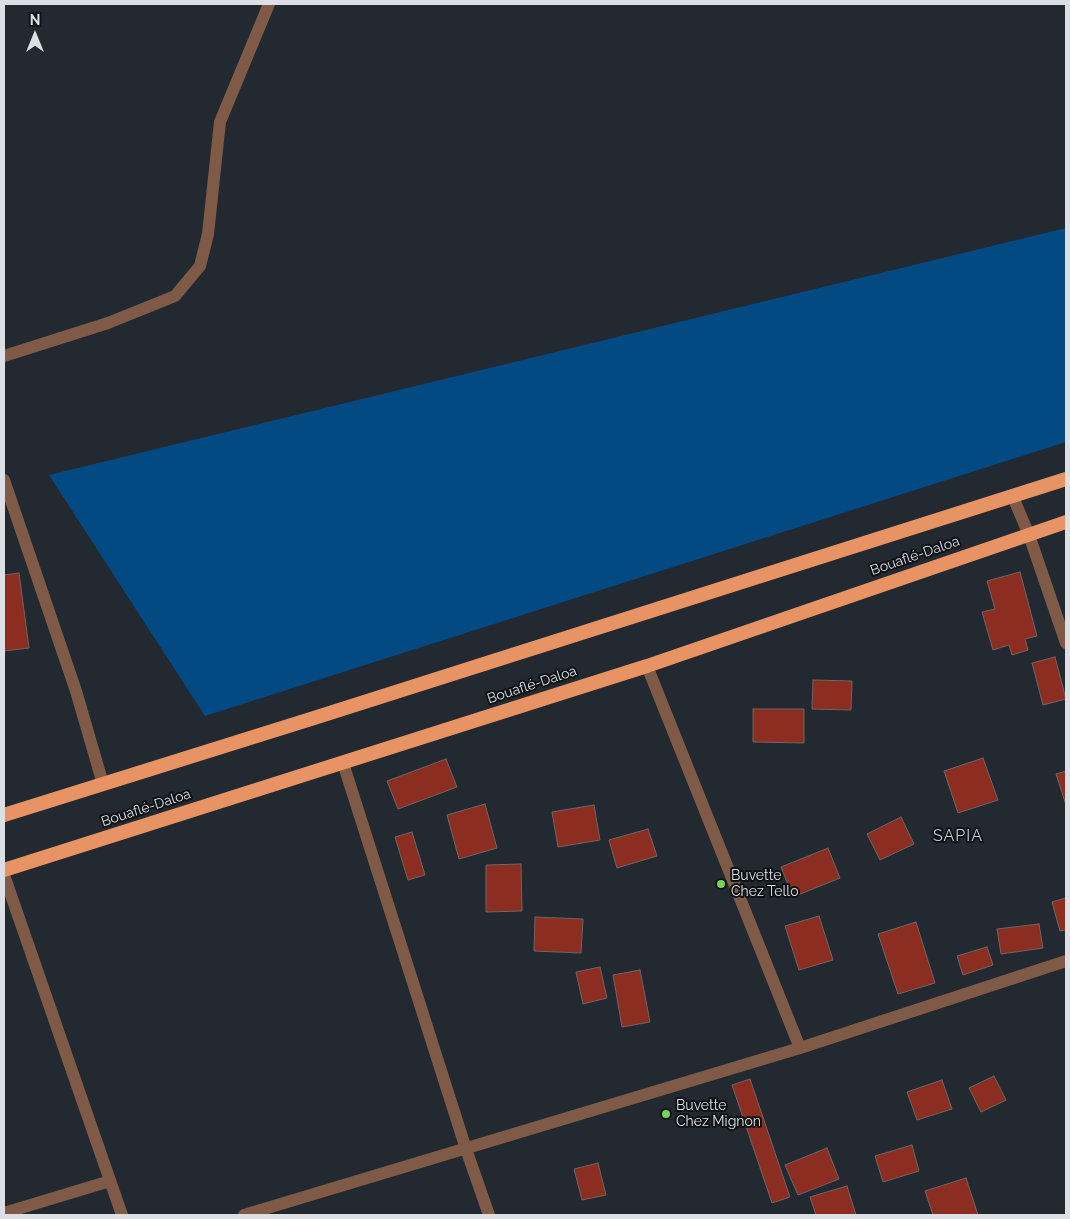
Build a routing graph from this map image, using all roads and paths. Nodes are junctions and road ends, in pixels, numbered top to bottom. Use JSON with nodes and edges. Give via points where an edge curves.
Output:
{"nodes":[{"id":1,"x":269,"y":4,"type":"edge"},
{"id":2,"x":4,"y":356,"type":"edge"},
{"id":3,"x":1066,"y":479,"type":"edge"},
{"id":4,"x":4,"y":480,"type":"edge"},
{"id":5,"x":1013,"y":497,"type":"junction"},
{"id":6,"x":1066,"y":522,"type":"edge"},
{"id":7,"x":1029,"y":535,"type":"junction"},
{"id":8,"x":1066,"y":643,"type":"edge"},
{"id":9,"x":647,"y":666,"type":"junction"},
{"id":10,"x":343,"y":763,"type":"junction"},
{"id":11,"x":103,"y":784,"type":"junction"},
{"id":12,"x":4,"y":815,"type":"edge"},
{"id":13,"x":4,"y":870,"type":"edge"},
{"id":14,"x":4,"y":875,"type":"edge"},
{"id":15,"x":1066,"y":961,"type":"edge"},
{"id":16,"x":800,"y":1048,"type":"junction"},
{"id":17,"x":466,"y":1149,"type":"junction"},
{"id":18,"x":110,"y":1181,"type":"junction"},
{"id":19,"x":4,"y":1213,"type":"edge"},
{"id":20,"x":122,"y":1215,"type":"edge"},
{"id":21,"x":244,"y":1215,"type":"edge"},
{"id":22,"x":489,"y":1215,"type":"edge"}],
"edges":[{"from":1,"to":2,"type":"street","via":[[220,122],[208,234],[200,266],[175,296],[108,323]]},
{"from":3,"to":5,"type":"highway","name":"Bouaflé-Daloa"},
{"from":4,"to":11,"type":"street","via":[[76,692]]},
{"from":5,"to":7,"type":"street"},
{"from":5,"to":11,"type":"highway","name":"Bouaflé-Daloa"},
{"from":6,"to":7,"type":"highway","name":"Bouaflé-Daloa"},
{"from":7,"to":8,"type":"street"},
{"from":7,"to":9,"type":"highway","name":"Bouaflé-Daloa"},
{"from":9,"to":10,"type":"highway","name":"Bouaflé-Daloa"},
{"from":9,"to":16,"type":"street"},
{"from":10,"to":13,"type":"highway","name":"Bouaflé-Daloa"},
{"from":10,"to":17,"type":"street"},
{"from":11,"to":12,"type":"highway","name":"Bouaflé-Daloa"},
{"from":14,"to":18,"type":"street"},
{"from":15,"to":16,"type":"street"},
{"from":16,"to":17,"type":"street"},
{"from":17,"to":21,"type":"street"},
{"from":17,"to":22,"type":"street"},
{"from":18,"to":19,"type":"street"},
{"from":18,"to":20,"type":"street"}]}
